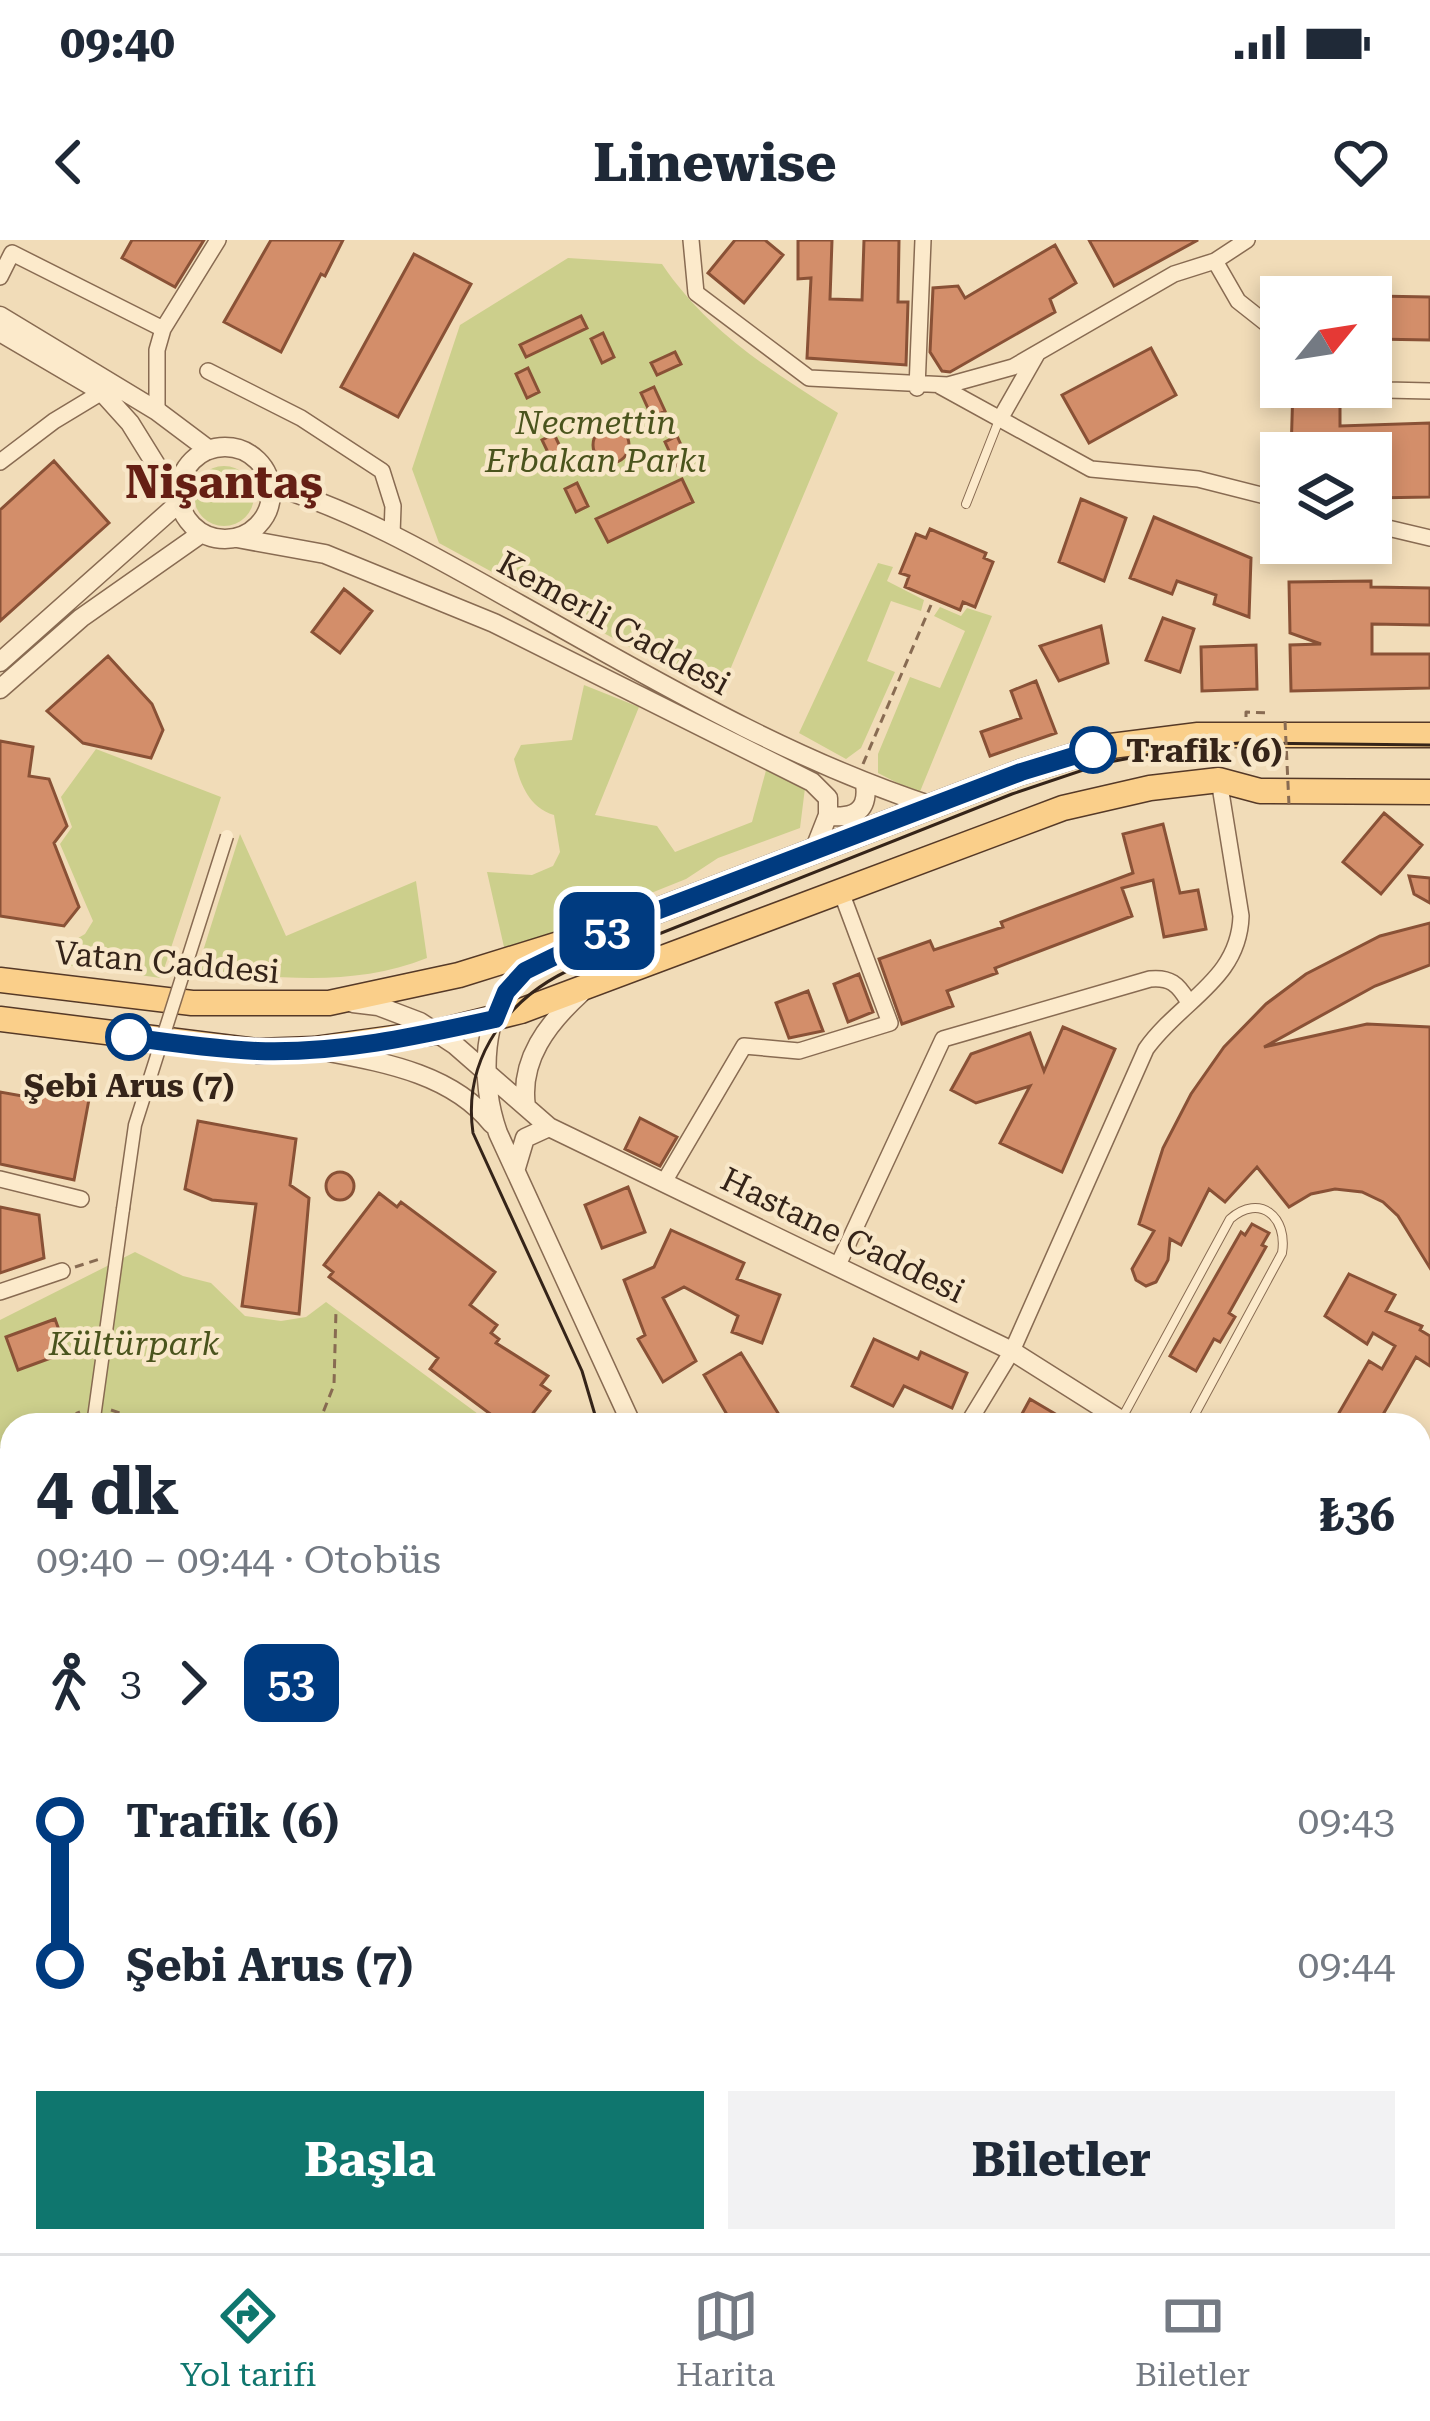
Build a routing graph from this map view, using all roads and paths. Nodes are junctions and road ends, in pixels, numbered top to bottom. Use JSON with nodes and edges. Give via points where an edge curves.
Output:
{"nodes":[{"id":1,"x":218,"y":240,"type":"edge"},
{"id":2,"x":691,"y":240,"type":"edge"},
{"id":3,"x":922,"y":240,"type":"edge"},
{"id":4,"x":1247,"y":240,"type":"edge"},
{"id":5,"x":1215,"y":261,"type":"junction"},
{"id":6,"x":0,"y":277,"type":"edge"},
{"id":7,"x":0,"y":316,"type":"edge"},
{"id":8,"x":1260,"y":318,"type":"edge"},
{"id":9,"x":164,"y":328,"type":"junction"},
{"id":10,"x":0,"y":332,"type":"edge"},
{"id":11,"x":1037,"y":353,"type":"junction"},
{"id":12,"x":208,"y":371,"type":"dead end"},
{"id":13,"x":937,"y":384,"type":"junction"},
{"id":14,"x":916,"y":386,"type":"junction"},
{"id":15,"x":1392,"y":390,"type":"edge"},
{"id":16,"x":1430,"y":391,"type":"edge"},
{"id":17,"x":102,"y":392,"type":"junction"},
{"id":18,"x":157,"y":411,"type":"junction"},
{"id":19,"x":1000,"y":419,"type":"junction"},
{"id":20,"x":208,"y":450,"type":"junction"},
{"id":21,"x":0,"y":462,"type":"edge"},
{"id":22,"x":271,"y":485,"type":"junction"},
{"id":23,"x":1260,"y":494,"type":"edge"},
{"id":24,"x":180,"y":502,"type":"junction"},
{"id":25,"x":966,"y":504,"type":"dead end"},
{"id":26,"x":1392,"y":529,"type":"edge"},
{"id":27,"x":202,"y":533,"type":"junction"},
{"id":28,"x":392,"y":535,"type":"junction"},
{"id":29,"x":237,"y":538,"type":"junction"},
{"id":30,"x":1430,"y":538,"type":"edge"},
{"id":31,"x":931,"y":605,"type":"dead end"},
{"id":32,"x":0,"y":662,"type":"edge"},
{"id":33,"x":0,"y":689,"type":"edge"},
{"id":34,"x":1285,"y":721,"type":"dead end"},
{"id":35,"x":1430,"y":735,"type":"edge"},
{"id":36,"x":1219,"y":780,"type":"junction"},
{"id":37,"x":861,"y":782,"type":"junction"},
{"id":38,"x":1430,"y":792,"type":"edge"},
{"id":39,"x":932,"y":806,"type":"junction"},
{"id":40,"x":1289,"y":806,"type":"dead end"},
{"id":41,"x":828,"y":815,"type":"junction"},
{"id":42,"x":227,"y":836,"type":"dead end"},
{"id":43,"x":813,"y":853,"type":"junction"},
{"id":44,"x":840,"y":889,"type":"junction"},
{"id":45,"x":617,"y":926,"type":"junction"},
{"id":46,"x":0,"y":980,"type":"edge"},
{"id":47,"x":588,"y":987,"type":"junction"},
{"id":48,"x":1188,"y":1001,"type":"junction"},
{"id":49,"x":329,"y":1003,"type":"junction"},
{"id":50,"x":0,"y":1019,"type":"edge"},
{"id":51,"x":495,"y":1019,"type":"junction"},
{"id":52,"x":437,"y":1032,"type":"junction"},
{"id":53,"x":314,"y":1049,"type":"junction"},
{"id":54,"x":486,"y":1072,"type":"junction"},
{"id":55,"x":526,"y":1107,"type":"junction"},
{"id":56,"x":549,"y":1127,"type":"junction"},
{"id":57,"x":498,"y":1132,"type":"junction"},
{"id":58,"x":516,"y":1168,"type":"junction"},
{"id":59,"x":0,"y":1179,"type":"edge"},
{"id":60,"x":664,"y":1182,"type":"junction"},
{"id":61,"x":81,"y":1199,"type":"dead end"},
{"id":62,"x":117,"y":1253,"type":"junction"},
{"id":63,"x":838,"y":1264,"type":"junction"},
{"id":64,"x":62,"y":1271,"type":"joint"},
{"id":65,"x":0,"y":1292,"type":"edge"},
{"id":66,"x":336,"y":1310,"type":"dead end"},
{"id":67,"x":1012,"y":1351,"type":"junction"},
{"id":68,"x":95,"y":1413,"type":"edge"},
{"id":69,"x":323,"y":1413,"type":"edge"},
{"id":70,"x":627,"y":1413,"type":"edge"},
{"id":71,"x":974,"y":1413,"type":"edge"},
{"id":72,"x":1111,"y":1413,"type":"edge"},
{"id":73,"x":1130,"y":1413,"type":"edge"},
{"id":74,"x":1195,"y":1413,"type":"edge"}],
"edges":[{"from":1,"to":9,"type":"street"},
{"from":2,"to":14,"type":"street","via":[[696,293],[809,378]]},
{"from":3,"to":14,"type":"street"},
{"from":4,"to":5,"type":"street"},
{"from":5,"to":8,"type":"street","via":[[1238,301]]},
{"from":5,"to":11,"type":"street","via":[[1174,274]]},
{"from":6,"to":9,"type":"street","via":[[12,253]]},
{"from":7,"to":18,"type":"street"},
{"from":9,"to":18,"type":"street"},
{"from":10,"to":17,"type":"street"},
{"from":11,"to":13,"type":"street","via":[[1013,368]]},
{"from":11,"to":19,"type":"street"},
{"from":12,"to":28,"type":"street","via":[[382,471]]},
{"from":13,"to":14,"type":"street"},
{"from":13,"to":19,"type":"street"},
{"from":15,"to":16,"type":"street"},
{"from":17,"to":21,"type":"street"},
{"from":17,"to":24,"type":"street"},
{"from":18,"to":20,"type":"street"},
{"from":19,"to":23,"type":"street","via":[[1091,469],[1198,478]]},
{"from":19,"to":25,"type":"lane"},
{"from":20,"to":22,"type":"street","via":[[248,453]]},
{"from":20,"to":24,"type":"street","via":[[188,465]]},
{"from":22,"to":28,"type":"street","name":"Kemerli Caddesi"},
{"from":22,"to":29,"type":"street","via":[[260,524]]},
{"from":24,"to":27,"type":"street"},
{"from":24,"to":32,"type":"street"},
{"from":26,"to":30,"type":"street"},
{"from":27,"to":29,"type":"street"},
{"from":27,"to":33,"type":"street","via":[[81,618]]},
{"from":28,"to":37,"type":"street","name":"Kemerli Caddesi","via":[[740,727]]},
{"from":29,"to":41,"type":"street","name":"Kemerli Caddesi","via":[[325,554],[494,623],[812,782],[828,798]]},
{"from":31,"to":37,"type":"path"},
{"from":34,"to":40,"type":"path","bridge":true},
{"from":35,"to":39,"type":"main road","name":"Vatan Caddesi","via":[[1198,735],[1103,747]]},
{"from":36,"to":38,"type":"main road","via":[[1260,790]]},
{"from":36,"to":44,"type":"main road","via":[[1063,808]]},
{"from":36,"to":48,"type":"street","via":[[1240,938],[1222,973]]},
{"from":37,"to":39,"type":"street","name":"Kemerli Caddesi"},
{"from":37,"to":41,"type":"street","via":[[861,811]]},
{"from":39,"to":43,"type":"main road","name":"Vatan Caddesi"},
{"from":41,"to":43,"type":"street"},
{"from":42,"to":62,"type":"street","bridge":true,"via":[[135,1125]]},
{"from":43,"to":45,"type":"main road","name":"Vatan Caddesi"},
{"from":44,"to":47,"type":"main road"},
{"from":44,"to":60,"type":"street","via":[[890,1023],[799,1051],[744,1046]]},
{"from":45,"to":49,"type":"main road","name":"Vatan Caddesi","via":[[459,975]]},
{"from":45,"to":51,"type":"street","via":[[525,971]]},
{"from":46,"to":49,"type":"main road","name":"Vatan Caddesi","via":[[192,1004]]},
{"from":47,"to":51,"type":"main road"},
{"from":47,"to":55,"type":"street","via":[[536,1047],[525,1076]]},
{"from":48,"to":63,"type":"street","via":[[1166,977],[1150,979],[943,1040]]},
{"from":48,"to":67,"type":"street","via":[[1136,1069]]},
{"from":49,"to":52,"type":"street","name":"Hastane Caddesi","via":[[378,1006]]},
{"from":50,"to":53,"type":"main road","via":[[174,1043]]},
{"from":51,"to":52,"type":"main road"},
{"from":51,"to":54,"type":"street"},
{"from":52,"to":53,"type":"main road"},
{"from":52,"to":54,"type":"street","name":"Hastane Caddesi"},
{"from":53,"to":57,"type":"street","via":[[447,1086]]},
{"from":54,"to":55,"type":"street","name":"Hastane Caddesi"},
{"from":54,"to":57,"type":"street"},
{"from":55,"to":56,"type":"street","name":"Hastane Caddesi"},
{"from":56,"to":58,"type":"street","via":[[526,1138]]},
{"from":56,"to":60,"type":"street","name":"Hastane Caddesi"},
{"from":57,"to":58,"type":"street"},
{"from":58,"to":70,"type":"street"},
{"from":59,"to":61,"type":"street"},
{"from":60,"to":63,"type":"street","name":"Hastane Caddesi"},
{"from":62,"to":64,"type":"path"},
{"from":62,"to":68,"type":"street"},
{"from":63,"to":67,"type":"street","name":"Hastane Caddesi"},
{"from":64,"to":65,"type":"street"},
{"from":66,"to":69,"type":"path","via":[[334,1385]]},
{"from":67,"to":71,"type":"street"},
{"from":67,"to":72,"type":"street","name":"Hastane Caddesi"},
{"from":73,"to":74,"type":"lane","via":[[1230,1219],[1263,1208],[1282,1226],[1282,1252]]}]}
